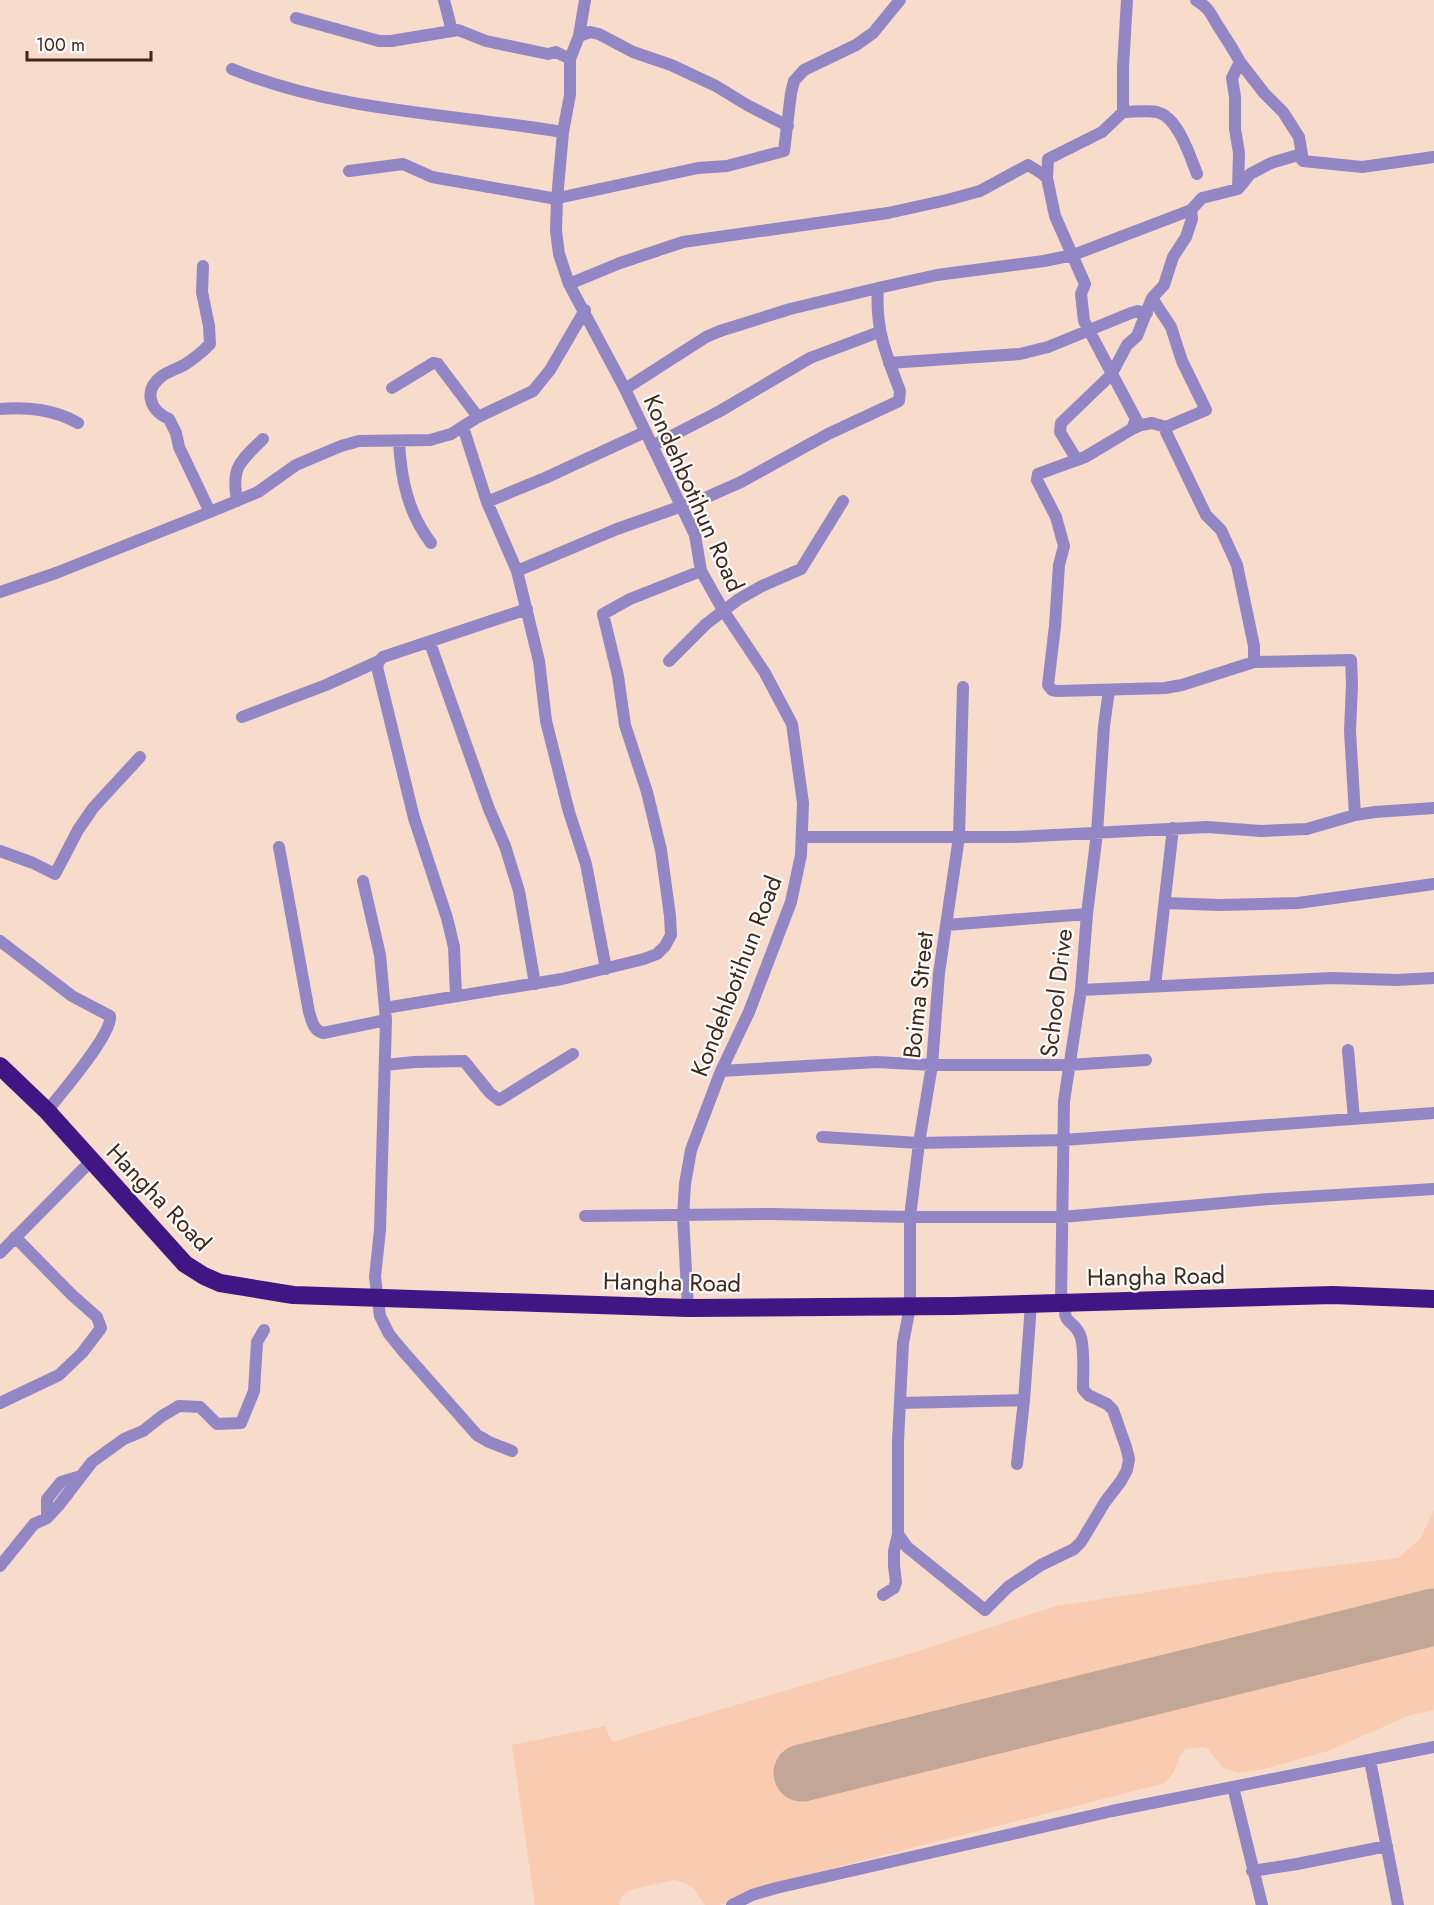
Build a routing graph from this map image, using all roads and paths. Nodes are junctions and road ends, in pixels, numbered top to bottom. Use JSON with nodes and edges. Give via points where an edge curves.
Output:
{"nodes":[{"id":1,"x":444,"y":0,"type":"edge"},
{"id":2,"x":585,"y":0,"type":"edge"},
{"id":3,"x":900,"y":0,"type":"edge"},
{"id":4,"x":1127,"y":0,"type":"edge"},
{"id":5,"x":1196,"y":0,"type":"edge"},
{"id":6,"x":296,"y":18,"type":"dead end"},
{"id":7,"x":452,"y":31,"type":"junction"},
{"id":8,"x":579,"y":36,"type":"junction"},
{"id":9,"x":570,"y":59,"type":"junction"},
{"id":10,"x":1240,"y":62,"type":"junction"},
{"id":11,"x":232,"y":69,"type":"dead end"},
{"id":12,"x":1123,"y":112,"type":"junction"},
{"id":13,"x":788,"y":126,"type":"junction"},
{"id":14,"x":563,"y":132,"type":"junction"},
{"id":15,"x":1434,"y":157,"type":"edge"},
{"id":16,"x":1303,"y":161,"type":"junction"},
{"id":17,"x":349,"y":171,"type":"dead end"},
{"id":18,"x":1197,"y":174,"type":"dead end"},
{"id":19,"x":1047,"y":178,"type":"junction"},
{"id":20,"x":1238,"y":189,"type":"junction"},
{"id":21,"x":558,"y":199,"type":"junction"},
{"id":22,"x":1191,"y":210,"type":"junction"},
{"id":23,"x":1073,"y":255,"type":"junction"},
{"id":24,"x":203,"y":266,"type":"dead end"},
{"id":25,"x":569,"y":284,"type":"junction"},
{"id":26,"x":878,"y":288,"type":"junction"},
{"id":27,"x":1152,"y":298,"type":"junction"},
{"id":28,"x":585,"y":310,"type":"junction"},
{"id":29,"x":1147,"y":312,"type":"junction"},
{"id":30,"x":1088,"y":329,"type":"junction"},
{"id":31,"x":879,"y":332,"type":"junction"},
{"id":32,"x":889,"y":363,"type":"junction"},
{"id":33,"x":1112,"y":375,"type":"junction"},
{"id":34,"x":392,"y":388,"type":"dead end"},
{"id":35,"x":625,"y":389,"type":"junction"},
{"id":36,"x":0,"y":409,"type":"edge"},
{"id":37,"x":478,"y":417,"type":"junction"},
{"id":38,"x":78,"y":423,"type":"dead end"},
{"id":39,"x":463,"y":427,"type":"junction"},
{"id":40,"x":1166,"y":427,"type":"junction"},
{"id":41,"x":1131,"y":429,"type":"junction"},
{"id":42,"x":645,"y":432,"type":"junction"},
{"id":43,"x":263,"y":439,"type":"dead end"},
{"id":44,"x":399,"y":442,"type":"junction"},
{"id":45,"x":652,"y":446,"type":"junction"},
{"id":46,"x":1077,"y":460,"type":"junction"},
{"id":47,"x":237,"y":501,"type":"junction"},
{"id":48,"x":843,"y":501,"type":"dead end"},
{"id":49,"x":487,"y":502,"type":"junction"},
{"id":50,"x":681,"y":507,"type":"junction"},
{"id":51,"x":210,"y":512,"type":"junction"},
{"id":52,"x":431,"y":543,"type":"dead end"},
{"id":53,"x":701,"y":571,"type":"junction"},
{"id":54,"x":517,"y":572,"type":"junction"},
{"id":55,"x":0,"y":592,"type":"edge"},
{"id":56,"x":526,"y":609,"type":"junction"},
{"id":57,"x":723,"y":610,"type":"junction"},
{"id":58,"x":430,"y":642,"type":"junction"},
{"id":59,"x":379,"y":661,"type":"junction"},
{"id":60,"x":669,"y":661,"type":"dead end"},
{"id":61,"x":1254,"y":662,"type":"junction"},
{"id":62,"x":963,"y":687,"type":"dead end"},
{"id":63,"x":1109,"y":690,"type":"junction"},
{"id":64,"x":242,"y":717,"type":"dead end"},
{"id":65,"x":140,"y":758,"type":"dead end"},
{"id":66,"x":1434,"y":808,"type":"edge"},
{"id":67,"x":1355,"y":815,"type":"junction"},
{"id":68,"x":1173,"y":828,"type":"junction"},
{"id":69,"x":1097,"y":833,"type":"junction"},
{"id":70,"x":802,"y":837,"type":"junction"},
{"id":71,"x":959,"y":837,"type":"junction"},
{"id":72,"x":279,"y":847,"type":"dead end"},
{"id":73,"x":0,"y":851,"type":"edge"},
{"id":74,"x":363,"y":881,"type":"dead end"},
{"id":75,"x":1434,"y":884,"type":"edge"},
{"id":76,"x":1165,"y":903,"type":"junction"},
{"id":77,"x":1087,"y":914,"type":"junction"},
{"id":78,"x":946,"y":925,"type":"junction"},
{"id":79,"x":0,"y":942,"type":"edge"},
{"id":80,"x":606,"y":969,"type":"junction"},
{"id":81,"x":1434,"y":978,"type":"edge"},
{"id":82,"x":535,"y":984,"type":"junction"},
{"id":83,"x":1155,"y":986,"type":"junction"},
{"id":84,"x":1081,"y":990,"type":"junction"},
{"id":85,"x":456,"y":996,"type":"junction"},
{"id":86,"x":386,"y":1014,"type":"junction"},
{"id":87,"x":1348,"y":1050,"type":"dead end"},
{"id":88,"x":573,"y":1054,"type":"dead end"},
{"id":89,"x":1146,"y":1060,"type":"dead end"},
{"id":90,"x":385,"y":1065,"type":"junction"},
{"id":91,"x":932,"y":1065,"type":"junction"},
{"id":92,"x":1068,"y":1065,"type":"junction"},
{"id":93,"x":0,"y":1066,"type":"edge"},
{"id":94,"x":721,"y":1071,"type":"junction"},
{"id":95,"x":46,"y":1111,"type":"junction"},
{"id":96,"x":1434,"y":1113,"type":"edge"},
{"id":97,"x":1354,"y":1119,"type":"junction"},
{"id":98,"x":822,"y":1137,"type":"dead end"},
{"id":99,"x":1064,"y":1140,"type":"junction"},
{"id":100,"x":920,"y":1143,"type":"junction"},
{"id":101,"x":91,"y":1161,"type":"junction"},
{"id":102,"x":1434,"y":1190,"type":"edge"},
{"id":103,"x":585,"y":1216,"type":"dead end"},
{"id":104,"x":683,"y":1216,"type":"junction"},
{"id":105,"x":910,"y":1217,"type":"junction"},
{"id":106,"x":1062,"y":1217,"type":"junction"},
{"id":107,"x":15,"y":1237,"type":"junction"},
{"id":108,"x":0,"y":1253,"type":"edge"},
{"id":109,"x":378,"y":1297,"type":"junction"},
{"id":110,"x":1434,"y":1299,"type":"edge"},
{"id":111,"x":1065,"y":1302,"type":"junction"},
{"id":112,"x":1031,"y":1304,"type":"junction"},
{"id":113,"x":910,"y":1306,"type":"junction"},
{"id":114,"x":688,"y":1308,"type":"junction"},
{"id":115,"x":264,"y":1330,"type":"dead end"},
{"id":116,"x":1024,"y":1400,"type":"junction"},
{"id":117,"x":0,"y":1403,"type":"edge"},
{"id":118,"x":900,"y":1404,"type":"junction"},
{"id":119,"x":512,"y":1451,"type":"dead end"},
{"id":120,"x":1017,"y":1464,"type":"dead end"},
{"id":121,"x":898,"y":1534,"type":"junction"},
{"id":122,"x":0,"y":1566,"type":"edge"},
{"id":123,"x":883,"y":1595,"type":"dead end"},
{"id":124,"x":1434,"y":1747,"type":"edge"},
{"id":125,"x":1370,"y":1760,"type":"junction"},
{"id":126,"x":1233,"y":1787,"type":"junction"},
{"id":127,"x":1387,"y":1846,"type":"junction"},
{"id":128,"x":1252,"y":1871,"type":"junction"},
{"id":129,"x":732,"y":1905,"type":"edge"},
{"id":130,"x":1262,"y":1905,"type":"edge"},
{"id":131,"x":1398,"y":1905,"type":"edge"}],
"edges":[{"from":1,"to":7,"type":"street"},
{"from":2,"to":8,"type":"street"},
{"from":3,"to":13,"type":"street","via":[[873,33],[804,70],[794,81]]},
{"from":4,"to":12,"type":"street"},
{"from":5,"to":10,"type":"street","via":[[1213,15]]},
{"from":6,"to":7,"type":"street","via":[[379,41]]},
{"from":7,"to":9,"type":"street","via":[[548,54],[556,52]]},
{"from":8,"to":9,"type":"street"},
{"from":8,"to":13,"type":"street","via":[[599,34],[633,52],[671,65]]},
{"from":9,"to":14,"type":"street","name":"Kondehbotihun Road","via":[[570,95]]},
{"from":10,"to":16,"type":"street","via":[[1299,136]]},
{"from":10,"to":20,"type":"street","via":[[1232,78]]},
{"from":11,"to":14,"type":"street","via":[[288,89],[365,105]]},
{"from":12,"to":18,"type":"street","via":[[1158,112],[1172,122]]},
{"from":12,"to":19,"type":"street","via":[[1102,132],[1048,159]]},
{"from":13,"to":21,"type":"street","via":[[784,151],[780,153]]},
{"from":14,"to":21,"type":"street","name":"Kondehbotihun Road"},
{"from":15,"to":16,"type":"street","via":[[1362,167]]},
{"from":16,"to":20,"type":"street","via":[[1298,156],[1271,163],[1250,174]]},
{"from":17,"to":21,"type":"street","via":[[402,164],[432,177]]},
{"from":19,"to":23,"type":"street","via":[[1055,216]]},
{"from":19,"to":25,"type":"street","via":[[1028,165],[980,192],[888,213],[683,242]]},
{"from":20,"to":22,"type":"street","via":[[1202,198]]},
{"from":21,"to":25,"type":"street","name":"Kondehbotihun Road","via":[[556,242]]},
{"from":22,"to":23,"type":"street"},
{"from":22,"to":27,"type":"street","via":[[1186,237],[1173,258],[1164,285]]},
{"from":23,"to":26,"type":"street"},
{"from":23,"to":30,"type":"street","via":[[1085,284],[1081,303]]},
{"from":24,"to":51,"type":"street","via":[[202,292],[210,344],[200,355],[163,375],[149,393],[151,404],[160,415],[170,419]]},
{"from":25,"to":28,"type":"street","name":"Kondehbotihun Road"},
{"from":26,"to":31,"type":"street"},
{"from":26,"to":35,"type":"street","via":[[720,331]]},
{"from":27,"to":29,"type":"street"},
{"from":27,"to":40,"type":"street","via":[[1171,327],[1182,361],[1206,410]]},
{"from":28,"to":35,"type":"street","name":"Kondehbotihun Road"},
{"from":28,"to":37,"type":"street","via":[[533,391]]},
{"from":29,"to":30,"type":"street","via":[[1138,311]]},
{"from":29,"to":33,"type":"street"},
{"from":30,"to":32,"type":"street","via":[[1048,347],[1020,354]]},
{"from":30,"to":33,"type":"street"},
{"from":31,"to":32,"type":"street"},
{"from":31,"to":45,"type":"street","via":[[810,358]]},
{"from":32,"to":50,"type":"street","via":[[900,392],[899,401],[828,434],[741,482]]},
{"from":33,"to":41,"type":"street","via":[[1136,419]]},
{"from":33,"to":46,"type":"street","via":[[1061,423],[1060,432]]},
{"from":34,"to":37,"type":"street","via":[[433,363],[438,364]]},
{"from":35,"to":42,"type":"street","name":"Kondehbotihun Road"},
{"from":36,"to":38,"type":"street","via":[[45,410]]},
{"from":37,"to":39,"type":"street"},
{"from":39,"to":44,"type":"street","via":[[441,438]]},
{"from":39,"to":49,"type":"street"},
{"from":40,"to":41,"type":"street","via":[[1147,423]]},
{"from":40,"to":61,"type":"street","via":[[1206,515],[1221,530],[1237,565]]},
{"from":41,"to":46,"type":"street"},
{"from":42,"to":45,"type":"street","name":"Kondehbotihun Road"},
{"from":42,"to":49,"type":"street"},
{"from":43,"to":47,"type":"street","via":[[236,468]]},
{"from":44,"to":47,"type":"street","via":[[359,441],[341,446],[296,465],[258,492]]},
{"from":44,"to":52,"type":"street","via":[[408,500]]},
{"from":45,"to":50,"type":"street","name":"Kondehbotihun Road"},
{"from":46,"to":63,"type":"street","via":[[1038,474],[1037,480],[1056,517],[1064,546],[1048,685],[1058,691]]},
{"from":47,"to":51,"type":"street"},
{"from":48,"to":57,"type":"street","via":[[801,569],[762,586]]},
{"from":49,"to":54,"type":"street"},
{"from":50,"to":53,"type":"street","name":"Kondehbotihun Road","via":[[695,536]]},
{"from":50,"to":54,"type":"street","via":[[617,529]]},
{"from":51,"to":55,"type":"street"},
{"from":53,"to":57,"type":"street","name":"Kondehbotihun Road"},
{"from":53,"to":80,"type":"street","via":[[603,614],[617,668],[625,725],[661,850],[671,935],[657,954]]},
{"from":54,"to":56,"type":"street"},
{"from":56,"to":58,"type":"street"},
{"from":56,"to":80,"type":"street","via":[[539,661],[546,722],[586,864]]},
{"from":57,"to":60,"type":"street"},
{"from":57,"to":70,"type":"street","name":"Kondehbotihun Road","via":[[765,673],[792,724],[803,803]]},
{"from":58,"to":59,"type":"street"},
{"from":58,"to":82,"type":"street","via":[[519,891]]},
{"from":59,"to":64,"type":"street"},
{"from":59,"to":85,"type":"street","via":[[377,667],[414,818],[454,947]]},
{"from":61,"to":63,"type":"street","via":[[1182,685]]},
{"from":61,"to":67,"type":"street","via":[[1350,660]]},
{"from":62,"to":71,"type":"street","name":"Boima Street"},
{"from":63,"to":69,"type":"street","name":"School Drive"},
{"from":65,"to":73,"type":"street","via":[[93,808],[55,874]]},
{"from":66,"to":67,"type":"street"},
{"from":67,"to":68,"type":"street","via":[[1307,829]]},
{"from":68,"to":69,"type":"street"},
{"from":68,"to":76,"type":"street"},
{"from":69,"to":71,"type":"street"},
{"from":69,"to":77,"type":"street","name":"School Drive"},
{"from":70,"to":71,"type":"street"},
{"from":70,"to":94,"type":"street","name":"Kondehbotihun Road","via":[[791,902],[749,1012]]},
{"from":71,"to":78,"type":"street","name":"Boima Street"},
{"from":72,"to":86,"type":"street","via":[[314,1027],[323,1033]]},
{"from":74,"to":86,"type":"street","via":[[380,955]]},
{"from":75,"to":76,"type":"street","via":[[1298,903]]},
{"from":76,"to":83,"type":"street"},
{"from":77,"to":78,"type":"street"},
{"from":77,"to":84,"type":"street","name":"School Drive"},
{"from":78,"to":91,"type":"street","name":"Boima Street"},
{"from":79,"to":95,"type":"street","via":[[72,996],[110,1016],[109,1026],[95,1048]]},
{"from":80,"to":82,"type":"street"},
{"from":81,"to":83,"type":"street"},
{"from":82,"to":85,"type":"street"},
{"from":83,"to":84,"type":"street"},
{"from":84,"to":92,"type":"street","name":"School Drive"},
{"from":85,"to":86,"type":"street"},
{"from":86,"to":90,"type":"street"},
{"from":87,"to":97,"type":"street"},
{"from":88,"to":90,"type":"street","via":[[499,1100],[464,1061]]},
{"from":89,"to":92,"type":"street"},
{"from":90,"to":109,"type":"street","via":[[375,1277]]},
{"from":91,"to":92,"type":"street"},
{"from":91,"to":94,"type":"street","via":[[876,1062]]},
{"from":91,"to":100,"type":"street","name":"Boima Street"},
{"from":92,"to":99,"type":"street","name":"School Drive"},
{"from":93,"to":95,"type":"highway","name":"Hangha Road"},
{"from":94,"to":104,"type":"street","name":"Kondehbotihun Road","via":[[691,1150]]},
{"from":95,"to":101,"type":"highway","name":"Hangha Road"},
{"from":96,"to":97,"type":"street"},
{"from":97,"to":99,"type":"street"},
{"from":98,"to":100,"type":"street"},
{"from":99,"to":100,"type":"street"},
{"from":99,"to":106,"type":"street","name":"School Drive"},
{"from":100,"to":105,"type":"street","name":"Boima Street"},
{"from":101,"to":107,"type":"street"},
{"from":101,"to":109,"type":"highway","name":"Hangha Road","via":[[185,1264],[204,1276],[220,1283],[293,1295]]},
{"from":102,"to":106,"type":"street"},
{"from":103,"to":104,"type":"street"},
{"from":104,"to":105,"type":"street"},
{"from":104,"to":114,"type":"street","name":"Kondehbotihun Road"},
{"from":105,"to":106,"type":"street"},
{"from":105,"to":113,"type":"street","name":"Boima Street"},
{"from":106,"to":111,"type":"street","name":"School Drive"},
{"from":107,"to":108,"type":"street"},
{"from":107,"to":117,"type":"street","via":[[97,1317],[101,1328],[64,1371]]},
{"from":109,"to":114,"type":"highway","name":"Hangha Road"},
{"from":109,"to":119,"type":"street","via":[[380,1316],[402,1350],[477,1435]]},
{"from":110,"to":111,"type":"highway","name":"Hangha Road","via":[[1333,1295]]},
{"from":111,"to":112,"type":"highway","name":"Hangha Road"},
{"from":111,"to":121,"type":"street","name":"School Drive","via":[[1065,1317],[1081,1337],[1083,1389],[1113,1410],[1129,1459],[1121,1482],[1088,1533],[1074,1549],[1050,1559],[1008,1587],[985,1610],[907,1547]]},
{"from":112,"to":113,"type":"highway","name":"Hangha Road"},
{"from":112,"to":116,"type":"street"},
{"from":113,"to":114,"type":"highway","name":"Hangha Road"},
{"from":113,"to":118,"type":"street","name":"Boima Street","via":[[903,1343]]},
{"from":115,"to":122,"type":"street","via":[[257,1342],[254,1391],[241,1423],[217,1424],[200,1407],[179,1406],[162,1416],[92,1462],[47,1518],[34,1524]]},
{"from":116,"to":118,"type":"street"},
{"from":116,"to":120,"type":"street"},
{"from":118,"to":121,"type":"street","name":"Boima Street"},
{"from":121,"to":123,"type":"street","name":"Boima Street","via":[[894,1551],[896,1582]]},
{"from":124,"to":125,"type":"street"},
{"from":125,"to":126,"type":"street"},
{"from":125,"to":127,"type":"street"},
{"from":126,"to":128,"type":"street"},
{"from":126,"to":129,"type":"street","via":[[776,1888]]},
{"from":127,"to":128,"type":"street"},
{"from":127,"to":131,"type":"street"},
{"from":128,"to":130,"type":"street"}]}
